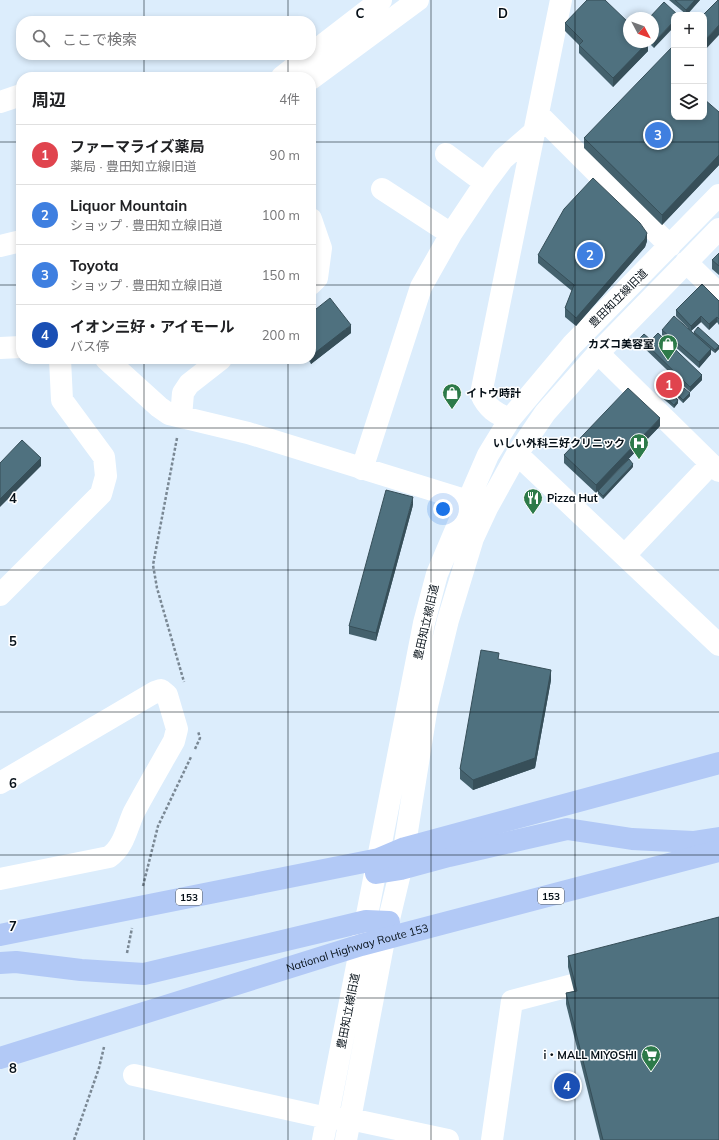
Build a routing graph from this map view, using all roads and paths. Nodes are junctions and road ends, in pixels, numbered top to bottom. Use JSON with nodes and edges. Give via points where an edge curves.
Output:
{"nodes":[{"id":1,"x":381,"y":0,"type":"edge"},
{"id":2,"x":418,"y":0,"type":"edge"},
{"id":3,"x":561,"y":0,"type":"edge"},
{"id":4,"x":316,"y":51,"type":"edge"},
{"id":5,"x":304,"y":60,"type":"edge"},
{"id":6,"x":289,"y":72,"type":"edge"},
{"id":7,"x":316,"y":75,"type":"edge"},
{"id":8,"x":16,"y":97,"type":"edge"},
{"id":9,"x":0,"y":102,"type":"edge"},
{"id":10,"x":536,"y":123,"type":"junction"},
{"id":11,"x":446,"y":154,"type":"dead end"},
{"id":12,"x":485,"y":183,"type":"junction"},
{"id":13,"x":382,"y":189,"type":"dead end"},
{"id":14,"x":719,"y":195,"type":"edge"},
{"id":15,"x":719,"y":229,"type":"edge"},
{"id":16,"x":316,"y":234,"type":"edge"},
{"id":17,"x":451,"y":234,"type":"junction"},
{"id":18,"x":16,"y":242,"type":"edge"},
{"id":19,"x":0,"y":246,"type":"edge"},
{"id":20,"x":670,"y":246,"type":"junction"},
{"id":21,"x":686,"y":262,"type":"junction"},
{"id":22,"x":316,"y":278,"type":"edge"},
{"id":23,"x":719,"y":294,"type":"edge"},
{"id":24,"x":16,"y":347,"type":"edge"},
{"id":25,"x":0,"y":348,"type":"edge"},
{"id":26,"x":598,"y":353,"type":"junction"},
{"id":27,"x":60,"y":364,"type":"edge"},
{"id":28,"x":111,"y":364,"type":"edge"},
{"id":29,"x":215,"y":364,"type":"edge"},
{"id":30,"x":181,"y":417,"type":"junction"},
{"id":31,"x":510,"y":419,"type":"junction"},
{"id":32,"x":517,"y":454,"type":"junction"},
{"id":33,"x":715,"y":467,"type":"edge"},
{"id":34,"x":362,"y":469,"type":"junction"},
{"id":35,"x":478,"y":504,"type":"junction"},
{"id":36,"x":625,"y":555,"type":"junction"},
{"id":37,"x":0,"y":596,"type":"edge"},
{"id":38,"x":719,"y":645,"type":"edge"},
{"id":39,"x":185,"y":685,"type":"dead end"},
{"id":40,"x":198,"y":730,"type":"dead end"},
{"id":41,"x":719,"y":763,"type":"edge"},
{"id":42,"x":0,"y":783,"type":"edge"},
{"id":43,"x":719,"y":838,"type":"edge"},
{"id":44,"x":405,"y":848,"type":"junction"},
{"id":45,"x":719,"y":851,"type":"edge"},
{"id":46,"x":149,"y":861,"type":"dead end"},
{"id":47,"x":377,"y":866,"type":"junction"},
{"id":48,"x":401,"y":869,"type":"junction"},
{"id":49,"x":0,"y":879,"type":"edge"},
{"id":50,"x":366,"y":921,"type":"junction"},
{"id":51,"x":386,"y":931,"type":"junction"},
{"id":52,"x":0,"y":935,"type":"edge"},
{"id":53,"x":361,"y":945,"type":"junction"},
{"id":54,"x":0,"y":963,"type":"edge"},
{"id":55,"x":573,"y":985,"type":"edge"},
{"id":56,"x":0,"y":1058,"type":"edge"},
{"id":57,"x":99,"y":1068,"type":"dead end"},
{"id":58,"x":134,"y":1075,"type":"dead end"},
{"id":59,"x":327,"y":1118,"type":"junction"},
{"id":60,"x":348,"y":1130,"type":"edge"},
{"id":61,"x":74,"y":1140,"type":"edge"},
{"id":62,"x":323,"y":1140,"type":"edge"},
{"id":63,"x":448,"y":1140,"type":"edge"},
{"id":64,"x":492,"y":1140,"type":"edge"}],
"edges":[{"from":1,"to":4,"type":"street"},
{"from":2,"to":7,"type":"street"},
{"from":3,"to":10,"type":"street"},
{"from":5,"to":6,"type":"street"},
{"from":8,"to":9,"type":"street"},
{"from":10,"to":12,"type":"street"},
{"from":10,"to":20,"type":"street"},
{"from":10,"to":31,"type":"street","via":[[481,394],[492,410]]},
{"from":11,"to":12,"type":"street"},
{"from":12,"to":17,"type":"street"},
{"from":13,"to":17,"type":"street"},
{"from":14,"to":20,"type":"street","name":"豊田知立線旧道"},
{"from":15,"to":21,"type":"street","name":"豊田知立線旧道"},
{"from":16,"to":22,"type":"street","via":[[321,248]]},
{"from":17,"to":34,"type":"street","via":[[421,286]]},
{"from":18,"to":19,"type":"street"},
{"from":20,"to":31,"type":"street","name":"豊田知立線旧道","via":[[572,345]]},
{"from":21,"to":23,"type":"street"},
{"from":21,"to":26,"type":"street","name":"豊田知立線旧道"},
{"from":24,"to":25,"type":"street"},
{"from":26,"to":32,"type":"street","name":"豊田知立線旧道","via":[[545,413]]},
{"from":26,"to":33,"type":"street"},
{"from":27,"to":37,"type":"street","via":[[62,400],[104,457],[106,476],[101,494]]},
{"from":28,"to":30,"type":"street","via":[[158,407],[169,414]]},
{"from":29,"to":30,"type":"street","via":[[189,384],[183,393]]},
{"from":30,"to":34,"type":"street","via":[[248,433]]},
{"from":30,"to":39,"type":"path","via":[[153,565],[157,588]]},
{"from":31,"to":35,"type":"street","name":"豊田知立線旧道","via":[[488,455]]},
{"from":32,"to":35,"type":"street","name":"豊田知立線旧道"},
{"from":32,"to":36,"type":"street"},
{"from":33,"to":36,"type":"street"},
{"from":34,"to":35,"type":"street"},
{"from":35,"to":44,"type":"street","name":"豊田知立線旧道","via":[[473,538],[448,620],[427,706]]},
{"from":35,"to":47,"type":"street","name":"豊田知立線旧道","via":[[437,574],[424,622]]},
{"from":36,"to":38,"type":"street"},
{"from":40,"to":46,"type":"path","via":[[200,738],[158,826]]},
{"from":41,"to":44,"type":"highway","number":"153"},
{"from":42,"to":49,"type":"street","via":[[155,692],[161,690],[167,695],[177,729],[174,741],[134,812],[120,847],[115,853],[109,857]]},
{"from":43,"to":48,"type":"highway","number":"153","via":[[693,842],[632,839],[567,829]]},
{"from":44,"to":47,"type":"highway","number":"153"},
{"from":44,"to":48,"type":"street","name":"豊田知立線旧道"},
{"from":45,"to":51,"type":"highway","name":"National Highway Route 153","number":"153"},
{"from":47,"to":48,"type":"highway","number":"153"},
{"from":47,"to":50,"type":"street","name":"豊田知立線旧道"},
{"from":47,"to":52,"type":"highway","number":"153"},
{"from":48,"to":51,"type":"street","name":"豊田知立線旧道"},
{"from":50,"to":51,"type":"highway","number":"153"},
{"from":50,"to":53,"type":"street","name":"豊田知立線旧道"},
{"from":50,"to":54,"type":"highway","number":"153","via":[[144,974],[16,962]]},
{"from":51,"to":53,"type":"highway","name":"National Highway Route 153","number":"153"},
{"from":51,"to":60,"type":"street","name":"豊田知立線旧道"},
{"from":53,"to":56,"type":"highway","name":"National Highway Route 153","number":"153"},
{"from":53,"to":59,"type":"street","name":"豊田知立線旧道"},
{"from":55,"to":64,"type":"street","via":[[512,1001]]},
{"from":57,"to":61,"type":"path"},
{"from":58,"to":59,"type":"street"},
{"from":59,"to":60,"type":"street"},
{"from":59,"to":62,"type":"street","name":"豊田知立線旧道"},
{"from":60,"to":63,"type":"street"}]}
